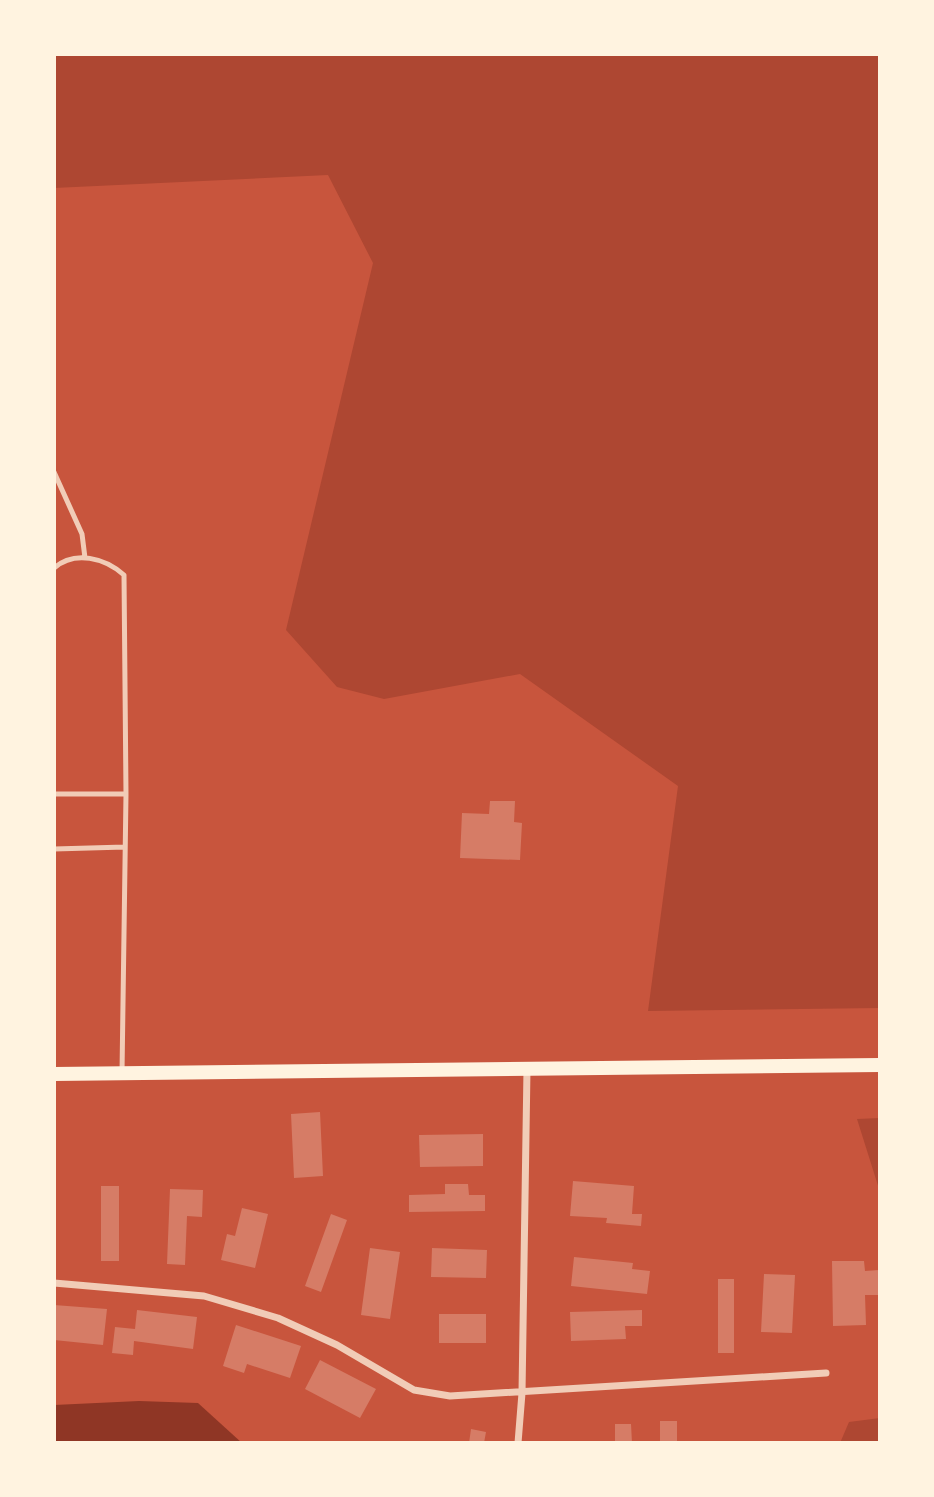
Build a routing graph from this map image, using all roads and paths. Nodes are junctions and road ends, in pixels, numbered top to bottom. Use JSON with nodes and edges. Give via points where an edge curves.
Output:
{"nodes":[{"id":1,"x":54,"y":472,"type":"edge"},
{"id":2,"x":85,"y":558,"type":"junction"},
{"id":3,"x":54,"y":568,"type":"edge"},
{"id":4,"x":54,"y":794,"type":"edge"},
{"id":5,"x":126,"y":794,"type":"junction"},
{"id":6,"x":125,"y":847,"type":"junction"},
{"id":7,"x":54,"y":849,"type":"edge"},
{"id":8,"x":878,"y":1065,"type":"edge"},
{"id":9,"x":527,"y":1068,"type":"junction"},
{"id":10,"x":121,"y":1073,"type":"junction"},
{"id":11,"x":54,"y":1074,"type":"edge"},
{"id":12,"x":54,"y":1283,"type":"edge"},
{"id":13,"x":826,"y":1373,"type":"dead end"},
{"id":14,"x":522,"y":1393,"type":"junction"},
{"id":15,"x":518,"y":1443,"type":"edge"}],
"edges":[{"from":1,"to":2,"type":"lane","via":[[82,534]]},
{"from":2,"to":3,"type":"lane"},
{"from":2,"to":5,"type":"lane","via":[[109,562],[124,575]]},
{"from":4,"to":5,"type":"lane"},
{"from":5,"to":6,"type":"lane"},
{"from":6,"to":7,"type":"lane"},
{"from":6,"to":10,"type":"lane"},
{"from":8,"to":9,"type":"main road"},
{"from":9,"to":10,"type":"main road"},
{"from":9,"to":14,"type":"street"},
{"from":10,"to":11,"type":"main road"},
{"from":12,"to":14,"type":"street","via":[[204,1296],[278,1318],[337,1345],[414,1390],[450,1396]]},
{"from":13,"to":14,"type":"street"},
{"from":14,"to":15,"type":"street"}]}
